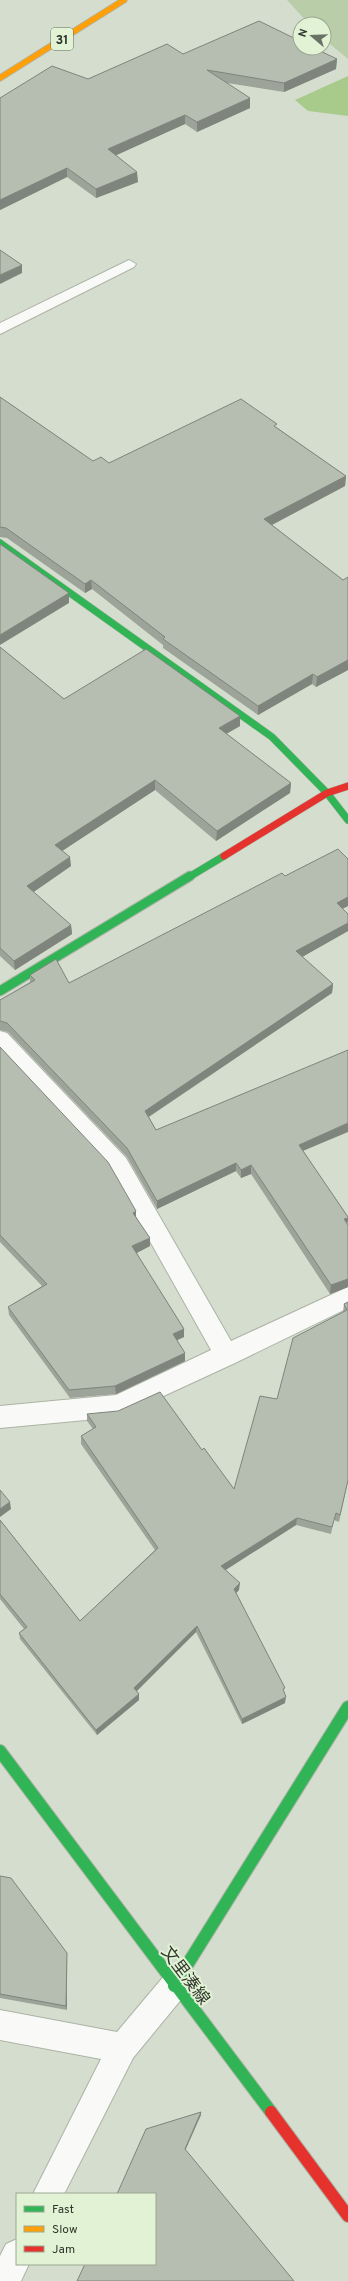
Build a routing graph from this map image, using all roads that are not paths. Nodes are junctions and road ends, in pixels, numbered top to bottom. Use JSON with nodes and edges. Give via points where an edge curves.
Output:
{"nodes":[{"id":1,"x":124,"y":0,"type":"edge"},
{"id":2,"x":0,"y":78,"type":"edge"},
{"id":3,"x":129,"y":264,"type":"dead end"},
{"id":4,"x":0,"y":329,"type":"edge"},
{"id":5,"x":0,"y":543,"type":"edge"},
{"id":6,"x":348,"y":786,"type":"edge"},
{"id":7,"x":328,"y":793,"type":"junction"},
{"id":8,"x":348,"y":820,"type":"edge"},
{"id":9,"x":0,"y":991,"type":"edge"},
{"id":10,"x":0,"y":1039,"type":"edge"},
{"id":11,"x":348,"y":1297,"type":"edge"},
{"id":12,"x":227,"y":1356,"type":"junction"},
{"id":13,"x":0,"y":1417,"type":"edge"},
{"id":14,"x":348,"y":1707,"type":"edge"},
{"id":15,"x":0,"y":1751,"type":"edge"},
{"id":16,"x":174,"y":1986,"type":"junction"},
{"id":17,"x":0,"y":2025,"type":"edge"},
{"id":18,"x":123,"y":2048,"type":"junction"},
{"id":19,"x":49,"y":2193,"type":"edge"},
{"id":20,"x":348,"y":2216,"type":"edge"},
{"id":21,"x":16,"y":2257,"type":"edge"},
{"id":22,"x":4,"y":2281,"type":"edge"}],
"edges":[{"from":1,"to":2,"type":"street","number":"31"},
{"from":3,"to":4,"type":"street"},
{"from":5,"to":7,"type":"street","via":[[272,737]]},
{"from":6,"to":7,"type":"street"},
{"from":7,"to":8,"type":"street"},
{"from":7,"to":9,"type":"street"},
{"from":10,"to":12,"type":"street","via":[[118,1164]]},
{"from":11,"to":12,"type":"street"},
{"from":12,"to":13,"type":"street","via":[[118,1406]]},
{"from":14,"to":16,"type":"street"},
{"from":15,"to":16,"type":"street","name":"文里湊線"},
{"from":16,"to":18,"type":"street"},
{"from":16,"to":20,"type":"street","name":"文里湊線"},
{"from":17,"to":18,"type":"street"},
{"from":18,"to":19,"type":"street"},
{"from":21,"to":22,"type":"street"}]}
